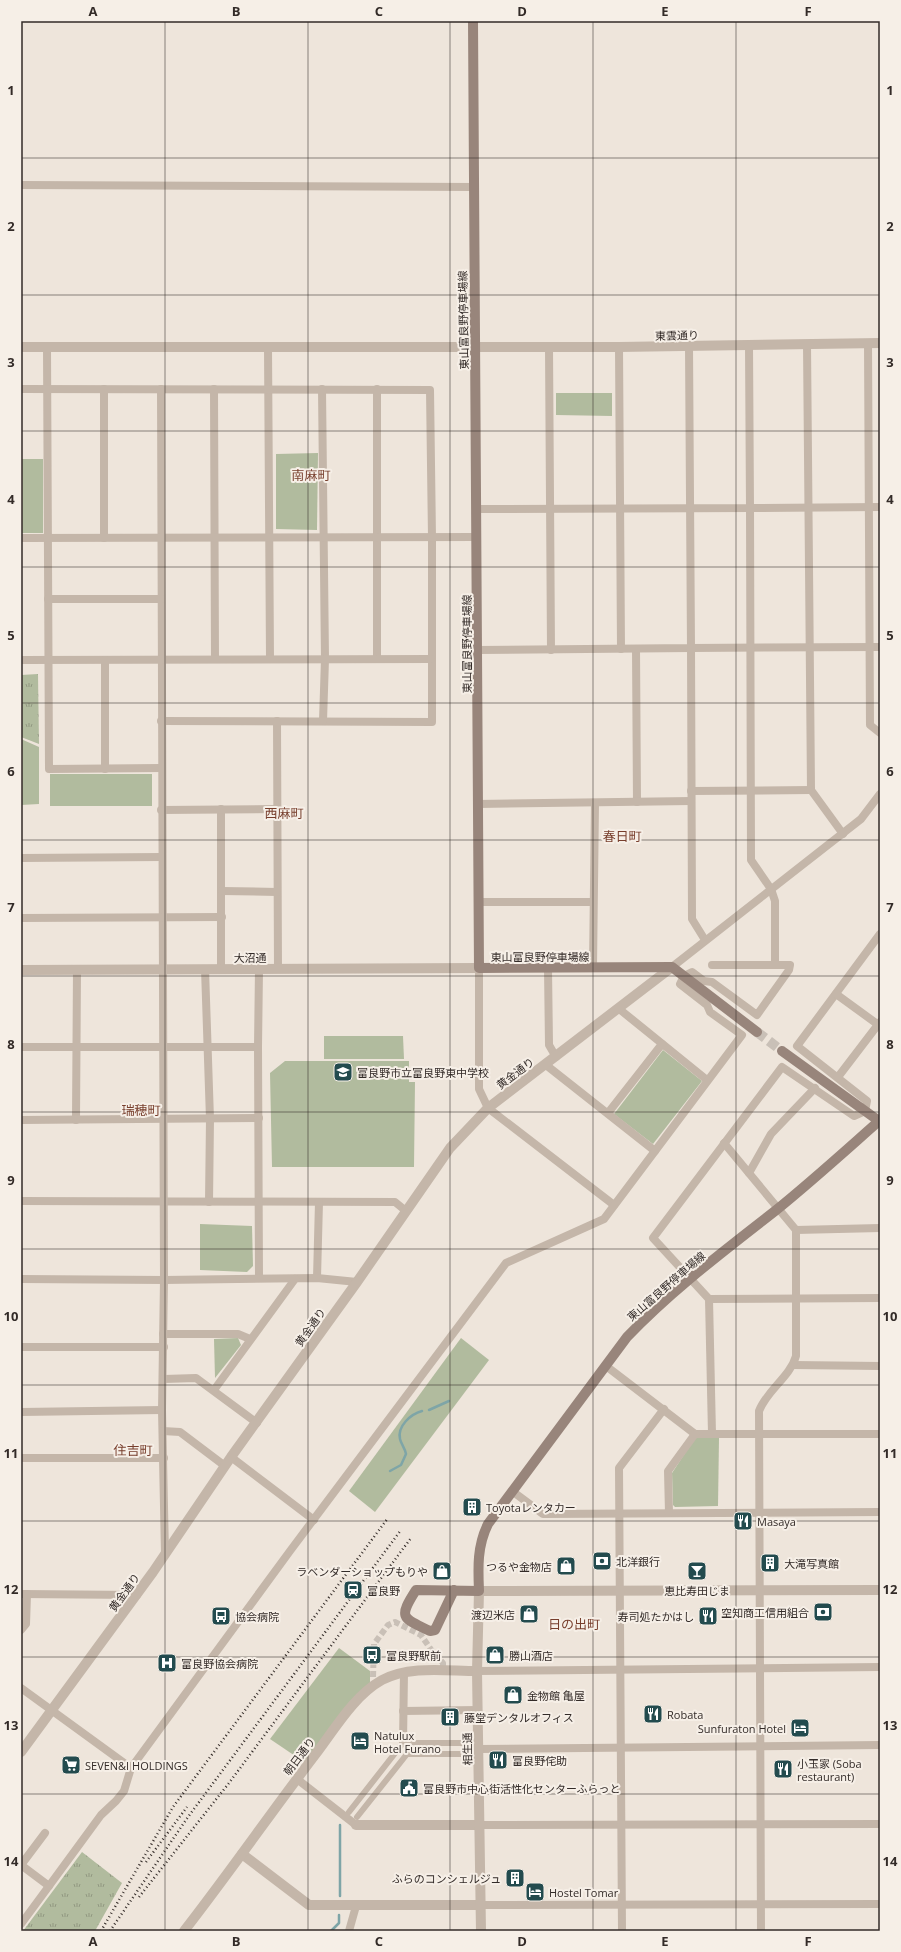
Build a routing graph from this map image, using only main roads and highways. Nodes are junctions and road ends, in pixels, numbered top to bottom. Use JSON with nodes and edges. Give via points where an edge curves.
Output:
{"nodes":[{"id":1,"x":474,"y":21,"type":"edge"},
{"id":2,"x":757,"y":1032,"type":"tunnel mouth"},
{"id":3,"x":782,"y":1051,"type":"tunnel mouth"},
{"id":4,"x":880,"y":1121,"type":"edge"},
{"id":5,"x":454,"y":1590,"type":"junction"}],
"edges":[{"from":1,"to":2,"type":"main road","name":"東山富良野停車場線","via":[[480,968],[672,967]]},
{"from":3,"to":4,"type":"main road","name":"東山富良野停車場線"},
{"from":4,"to":5,"type":"main road","name":"東山富良野停車場線","via":[[779,1208],[690,1279],[627,1338],[488,1524],[479,1548],[479,1591]]},
{"from":5,"to":5,"type":"main road","via":[[435,1630],[430,1631],[409,1621],[405,1608],[416,1590]]}]}
